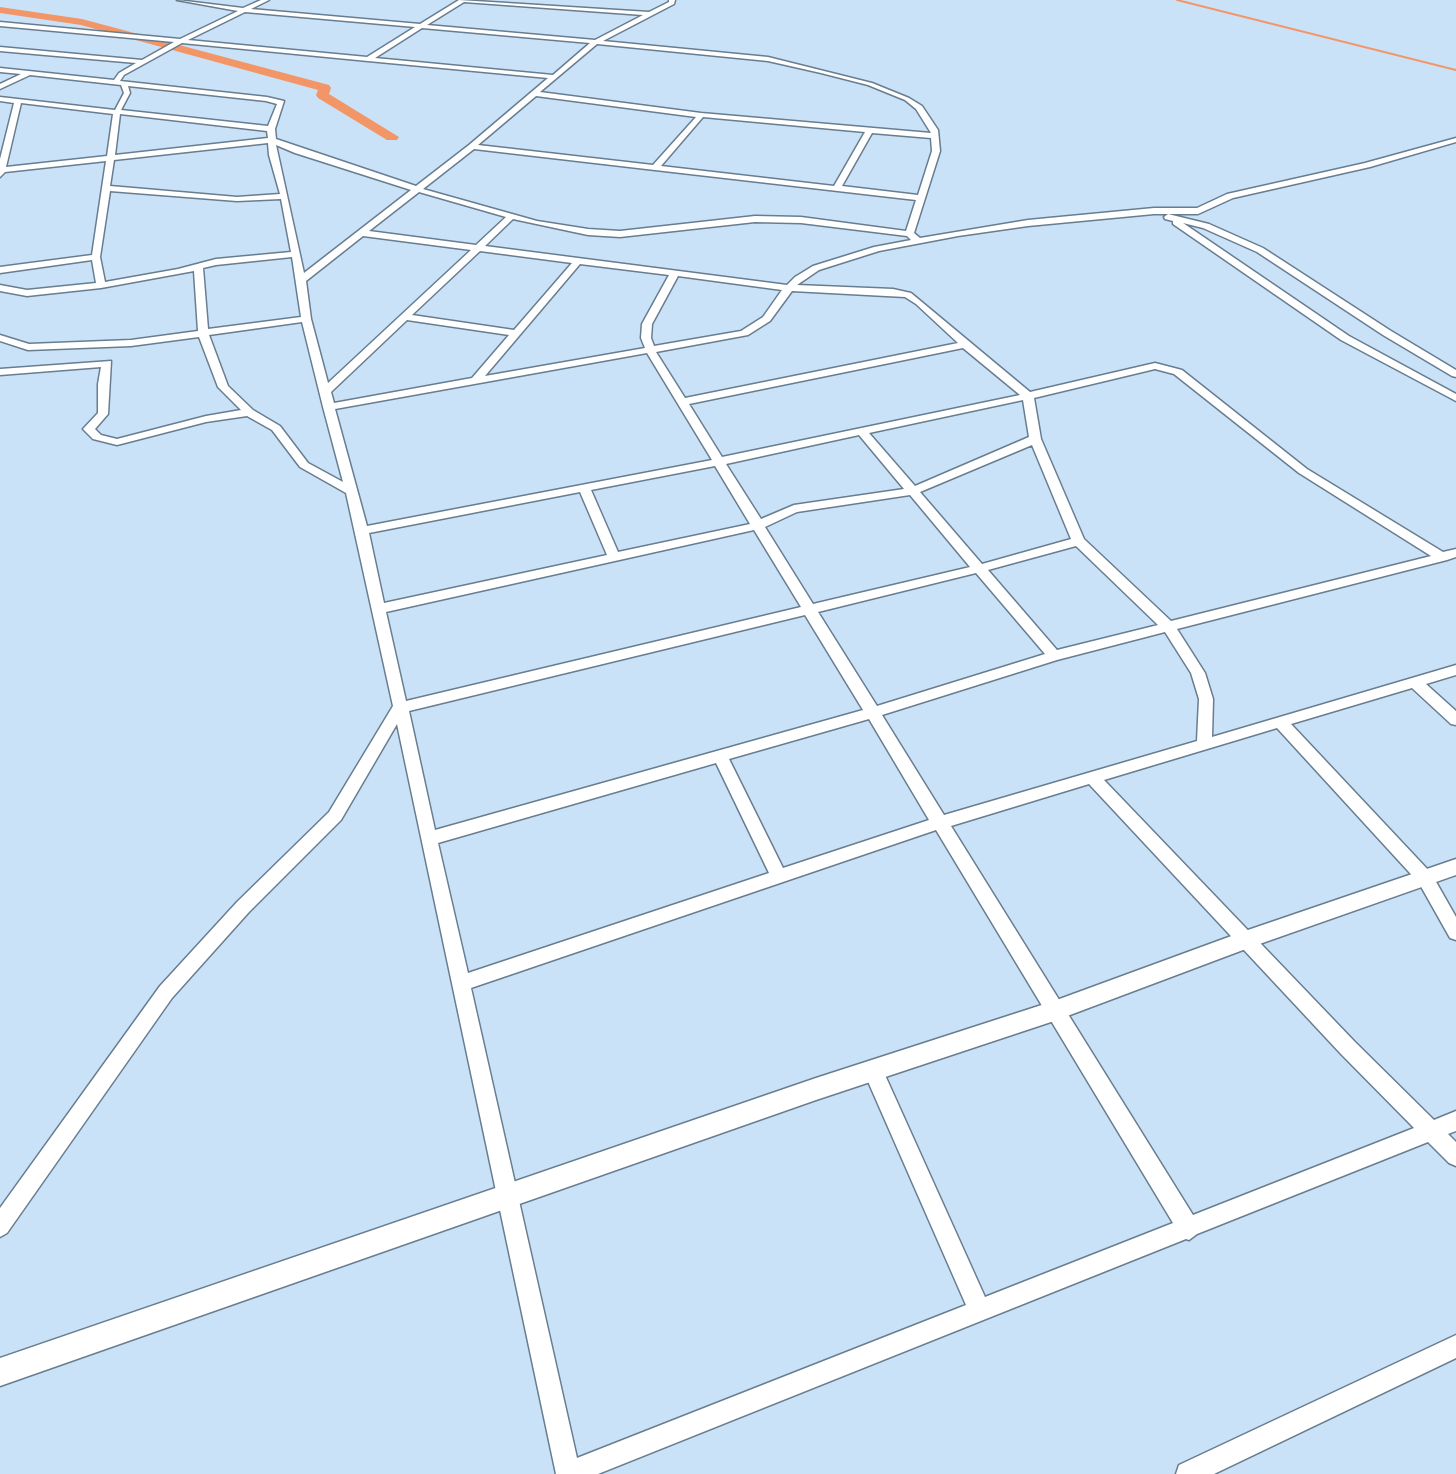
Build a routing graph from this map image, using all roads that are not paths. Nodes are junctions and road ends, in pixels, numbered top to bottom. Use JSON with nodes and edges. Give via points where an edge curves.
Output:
{"nodes":[{"id":1,"x":180,"y":0,"type":"edge"},
{"id":2,"x":266,"y":0,"type":"edge"},
{"id":3,"x":463,"y":0,"type":"edge"},
{"id":4,"x":672,"y":0,"type":"edge"},
{"id":5,"x":507,"y":2,"type":"edge"},
{"id":6,"x":244,"y":10,"type":"junction"},
{"id":7,"x":651,"y":14,"type":"junction"},
{"id":8,"x":0,"y":24,"type":"edge"},
{"id":9,"x":421,"y":26,"type":"junction"},
{"id":10,"x":181,"y":41,"type":"junction"},
{"id":11,"x":595,"y":42,"type":"junction"},
{"id":12,"x":0,"y":50,"type":"edge"},
{"id":13,"x":368,"y":58,"type":"junction"},
{"id":14,"x":145,"y":62,"type":"junction"},
{"id":15,"x":0,"y":70,"type":"edge"},
{"id":16,"x":27,"y":74,"type":"junction"},
{"id":17,"x":555,"y":77,"type":"junction"},
{"id":18,"x":120,"y":84,"type":"junction"},
{"id":19,"x":0,"y":87,"type":"edge"},
{"id":20,"x":536,"y":94,"type":"junction"},
{"id":21,"x":0,"y":99,"type":"edge"},
{"id":22,"x":18,"y":101,"type":"junction"},
{"id":23,"x":117,"y":112,"type":"junction"},
{"id":24,"x":701,"y":115,"type":"junction"},
{"id":25,"x":271,"y":129,"type":"junction"},
{"id":26,"x":870,"y":130,"type":"junction"},
{"id":27,"x":935,"y":136,"type":"junction"},
{"id":28,"x":272,"y":140,"type":"junction"},
{"id":29,"x":1456,"y":140,"type":"edge"},
{"id":30,"x":472,"y":147,"type":"junction"},
{"id":31,"x":109,"y":158,"type":"junction"},
{"id":32,"x":654,"y":168,"type":"junction"},
{"id":33,"x":0,"y":172,"type":"edge"},
{"id":34,"x":105,"y":188,"type":"junction"},
{"id":35,"x":837,"y":188,"type":"junction"},
{"id":36,"x":418,"y":190,"type":"junction"},
{"id":37,"x":285,"y":196,"type":"junction"},
{"id":38,"x":922,"y":198,"type":"junction"},
{"id":39,"x":1154,"y":211,"type":"junction"},
{"id":40,"x":513,"y":215,"type":"junction"},
{"id":41,"x":1168,"y":217,"type":"junction"},
{"id":42,"x":363,"y":232,"type":"junction"},
{"id":43,"x":909,"y":234,"type":"junction"},
{"id":44,"x":920,"y":242,"type":"junction"},
{"id":45,"x":475,"y":248,"type":"junction"},
{"id":46,"x":296,"y":254,"type":"junction"},
{"id":47,"x":96,"y":257,"type":"junction"},
{"id":48,"x":577,"y":262,"type":"junction"},
{"id":49,"x":198,"y":266,"type":"junction"},
{"id":50,"x":0,"y":270,"type":"edge"},
{"id":51,"x":674,"y":275,"type":"junction"},
{"id":52,"x":302,"y":280,"type":"junction"},
{"id":53,"x":102,"y":285,"type":"junction"},
{"id":54,"x":0,"y":288,"type":"edge"},
{"id":55,"x":789,"y":288,"type":"junction"},
{"id":56,"x":404,"y":317,"type":"junction"},
{"id":57,"x":306,"y":319,"type":"junction"},
{"id":58,"x":203,"y":333,"type":"junction"},
{"id":59,"x":516,"y":333,"type":"junction"},
{"id":60,"x":0,"y":338,"type":"edge"},
{"id":61,"x":965,"y":345,"type":"junction"},
{"id":62,"x":28,"y":347,"type":"junction"},
{"id":63,"x":651,"y":351,"type":"junction"},
{"id":64,"x":107,"y":363,"type":"junction"},
{"id":65,"x":0,"y":372,"type":"edge"},
{"id":66,"x":1456,"y":374,"type":"edge"},
{"id":67,"x":474,"y":382,"type":"junction"},
{"id":68,"x":326,"y":391,"type":"junction"},
{"id":69,"x":1028,"y":396,"type":"junction"},
{"id":70,"x":1456,"y":398,"type":"edge"},
{"id":71,"x":681,"y":402,"type":"junction"},
{"id":72,"x":328,"y":407,"type":"junction"},
{"id":73,"x":249,"y":412,"type":"junction"},
{"id":74,"x":861,"y":431,"type":"junction"},
{"id":75,"x":1035,"y":439,"type":"junction"},
{"id":76,"x":717,"y":462,"type":"junction"},
{"id":77,"x":584,"y":487,"type":"junction"},
{"id":78,"x":349,"y":490,"type":"junction"},
{"id":79,"x":913,"y":491,"type":"junction"},
{"id":80,"x":756,"y":526,"type":"junction"},
{"id":81,"x":362,"y":531,"type":"junction"},
{"id":82,"x":1078,"y":541,"type":"junction"},
{"id":83,"x":1456,"y":553,"type":"edge"},
{"id":84,"x":614,"y":557,"type":"junction"},
{"id":85,"x":1442,"y":557,"type":"junction"},
{"id":86,"x":977,"y":569,"type":"junction"},
{"id":87,"x":809,"y":608,"type":"junction"},
{"id":88,"x":378,"y":609,"type":"junction"},
{"id":89,"x":1168,"y":626,"type":"junction"},
{"id":90,"x":1054,"y":656,"type":"junction"},
{"id":91,"x":1456,"y":670,"type":"edge"},
{"id":92,"x":1415,"y":682,"type":"junction"},
{"id":93,"x":399,"y":708,"type":"junction"},
{"id":94,"x":872,"y":713,"type":"junction"},
{"id":95,"x":1456,"y":720,"type":"edge"},
{"id":96,"x":1281,"y":723,"type":"junction"},
{"id":97,"x":1204,"y":746,"type":"junction"},
{"id":98,"x":720,"y":756,"type":"junction"},
{"id":99,"x":1093,"y":778,"type":"junction"},
{"id":100,"x":938,"y":823,"type":"junction"},
{"id":101,"x":428,"y":839,"type":"junction"},
{"id":102,"x":1456,"y":867,"type":"edge"},
{"id":103,"x":779,"y":877,"type":"junction"},
{"id":104,"x":1425,"y":878,"type":"junction"},
{"id":105,"x":1456,"y":933,"type":"edge"},
{"id":106,"x":1245,"y":940,"type":"junction"},
{"id":107,"x":460,"y":984,"type":"junction"},
{"id":108,"x":1054,"y":1011,"type":"junction"},
{"id":109,"x":873,"y":1070,"type":"junction"},
{"id":110,"x":1456,"y":1121,"type":"edge"},
{"id":111,"x":1431,"y":1131,"type":"junction"},
{"id":112,"x":1456,"y":1156,"type":"edge"},
{"id":113,"x":506,"y":1196,"type":"junction"},
{"id":114,"x":0,"y":1226,"type":"edge"},
{"id":115,"x":1189,"y":1229,"type":"junction"},
{"id":116,"x":980,"y":1311,"type":"junction"},
{"id":117,"x":1456,"y":1346,"type":"edge"},
{"id":118,"x":0,"y":1372,"type":"edge"},
{"id":119,"x":568,"y":1474,"type":"edge"},
{"id":120,"x":1188,"y":1474,"type":"edge"}],
"edges":[{"from":1,"to":6,"type":"street"},
{"from":2,"to":6,"type":"street"},
{"from":3,"to":5,"type":"street"},
{"from":3,"to":9,"type":"street"},
{"from":4,"to":7,"type":"street"},
{"from":5,"to":7,"type":"street"},
{"from":6,"to":9,"type":"street"},
{"from":6,"to":10,"type":"street"},
{"from":7,"to":11,"type":"street"},
{"from":8,"to":10,"type":"street"},
{"from":9,"to":11,"type":"street"},
{"from":9,"to":13,"type":"street"},
{"from":10,"to":13,"type":"street"},
{"from":10,"to":14,"type":"street"},
{"from":11,"to":17,"type":"street"},
{"from":11,"to":27,"type":"street","via":[[768,59],[870,84],[919,108]]},
{"from":12,"to":14,"type":"street"},
{"from":13,"to":17,"type":"street"},
{"from":14,"to":18,"type":"street","via":[[121,74]]},
{"from":15,"to":16,"type":"street"},
{"from":16,"to":18,"type":"street"},
{"from":16,"to":19,"type":"street"},
{"from":17,"to":20,"type":"street"},
{"from":18,"to":23,"type":"street","via":[[127,93]]},
{"from":18,"to":25,"type":"street","via":[[275,100],[281,104]]},
{"from":20,"to":24,"type":"street"},
{"from":20,"to":30,"type":"street"},
{"from":21,"to":22,"type":"street"},
{"from":22,"to":23,"type":"street"},
{"from":22,"to":33,"type":"street"},
{"from":23,"to":25,"type":"street"},
{"from":23,"to":31,"type":"street"},
{"from":24,"to":26,"type":"street"},
{"from":24,"to":32,"type":"street"},
{"from":25,"to":28,"type":"street"},
{"from":26,"to":27,"type":"street"},
{"from":26,"to":35,"type":"street"},
{"from":27,"to":38,"type":"street","via":[[936,151]]},
{"from":28,"to":31,"type":"street"},
{"from":28,"to":36,"type":"street"},
{"from":28,"to":37,"type":"street"},
{"from":29,"to":39,"type":"street","via":[[1230,196],[1198,211]]},
{"from":30,"to":32,"type":"street"},
{"from":30,"to":36,"type":"street"},
{"from":31,"to":33,"type":"street"},
{"from":31,"to":34,"type":"street"},
{"from":32,"to":35,"type":"street"},
{"from":34,"to":37,"type":"street","via":[[237,199]]},
{"from":34,"to":47,"type":"street"},
{"from":35,"to":38,"type":"street"},
{"from":36,"to":40,"type":"street"},
{"from":36,"to":42,"type":"street"},
{"from":37,"to":46,"type":"street"},
{"from":38,"to":43,"type":"street"},
{"from":39,"to":41,"type":"street"},
{"from":39,"to":44,"type":"street","via":[[1028,223]]},
{"from":40,"to":43,"type":"street","via":[[536,223],[620,234],[755,219],[801,220]]},
{"from":40,"to":45,"type":"street"},
{"from":41,"to":66,"type":"street","via":[[1206,226],[1260,250]]},
{"from":41,"to":70,"type":"street","via":[[1345,338]]},
{"from":42,"to":45,"type":"street"},
{"from":42,"to":52,"type":"street"},
{"from":43,"to":44,"type":"street"},
{"from":44,"to":55,"type":"street","via":[[825,264]]},
{"from":45,"to":48,"type":"street"},
{"from":45,"to":56,"type":"street"},
{"from":46,"to":49,"type":"street"},
{"from":46,"to":52,"type":"street"},
{"from":47,"to":50,"type":"street"},
{"from":47,"to":53,"type":"street"},
{"from":48,"to":51,"type":"street"},
{"from":48,"to":59,"type":"street"},
{"from":49,"to":53,"type":"street"},
{"from":49,"to":58,"type":"street"},
{"from":51,"to":55,"type":"street"},
{"from":51,"to":63,"type":"street","via":[[647,324],[646,338]]},
{"from":52,"to":57,"type":"street"},
{"from":53,"to":54,"type":"street","via":[[27,293]]},
{"from":55,"to":61,"type":"street","via":[[908,296]]},
{"from":55,"to":63,"type":"street","via":[[767,319],[744,333]]},
{"from":56,"to":59,"type":"street"},
{"from":56,"to":68,"type":"street"},
{"from":57,"to":58,"type":"street"},
{"from":57,"to":68,"type":"street"},
{"from":58,"to":62,"type":"street","via":[[131,343]]},
{"from":58,"to":73,"type":"street","via":[[223,387]]},
{"from":59,"to":67,"type":"street"},
{"from":60,"to":62,"type":"street"},
{"from":61,"to":69,"type":"street"},
{"from":61,"to":71,"type":"street"},
{"from":62,"to":64,"type":"street","via":[[55,358]]},
{"from":63,"to":67,"type":"street"},
{"from":63,"to":71,"type":"street"},
{"from":64,"to":65,"type":"street"},
{"from":64,"to":73,"type":"street","via":[[103,414],[89,429],[97,437],[117,442],[206,418]]},
{"from":67,"to":72,"type":"street"},
{"from":68,"to":72,"type":"street"},
{"from":69,"to":74,"type":"street"},
{"from":69,"to":75,"type":"street"},
{"from":69,"to":85,"type":"street","via":[[1155,366],[1168,368],[1303,471]]},
{"from":71,"to":76,"type":"street"},
{"from":72,"to":78,"type":"street"},
{"from":73,"to":78,"type":"street","via":[[276,428],[304,465]]},
{"from":74,"to":76,"type":"street"},
{"from":74,"to":79,"type":"street"},
{"from":75,"to":79,"type":"street"},
{"from":75,"to":82,"type":"street"},
{"from":76,"to":77,"type":"street"},
{"from":76,"to":80,"type":"street"},
{"from":77,"to":81,"type":"street"},
{"from":77,"to":84,"type":"street"},
{"from":78,"to":81,"type":"street"},
{"from":79,"to":80,"type":"street","via":[[794,509]]},
{"from":79,"to":86,"type":"street"},
{"from":80,"to":84,"type":"street"},
{"from":80,"to":87,"type":"street"},
{"from":81,"to":88,"type":"street"},
{"from":82,"to":86,"type":"street"},
{"from":82,"to":89,"type":"street"},
{"from":83,"to":85,"type":"street"},
{"from":84,"to":88,"type":"street"},
{"from":85,"to":89,"type":"street"},
{"from":86,"to":87,"type":"street"},
{"from":86,"to":90,"type":"street"},
{"from":87,"to":93,"type":"street"},
{"from":87,"to":94,"type":"street"},
{"from":88,"to":93,"type":"street"},
{"from":89,"to":90,"type":"street"},
{"from":89,"to":97,"type":"street","via":[[1204,688]]},
{"from":90,"to":94,"type":"street"},
{"from":91,"to":92,"type":"street"},
{"from":92,"to":95,"type":"street"},
{"from":92,"to":96,"type":"street"},
{"from":93,"to":101,"type":"street"},
{"from":93,"to":114,"type":"street","via":[[335,816],[243,907],[166,992]]},
{"from":94,"to":98,"type":"street"},
{"from":94,"to":100,"type":"street"},
{"from":96,"to":97,"type":"street"},
{"from":96,"to":104,"type":"street"},
{"from":97,"to":99,"type":"street"},
{"from":98,"to":101,"type":"street"},
{"from":98,"to":103,"type":"street"},
{"from":99,"to":100,"type":"street"},
{"from":99,"to":106,"type":"street"},
{"from":100,"to":103,"type":"street"},
{"from":100,"to":108,"type":"street"},
{"from":101,"to":107,"type":"street"},
{"from":102,"to":104,"type":"street"},
{"from":103,"to":107,"type":"street"},
{"from":104,"to":105,"type":"street"},
{"from":104,"to":106,"type":"street"},
{"from":106,"to":108,"type":"street"},
{"from":106,"to":111,"type":"street"},
{"from":107,"to":113,"type":"street"},
{"from":108,"to":109,"type":"street"},
{"from":108,"to":115,"type":"street"},
{"from":109,"to":113,"type":"street"},
{"from":109,"to":116,"type":"street"},
{"from":110,"to":111,"type":"street"},
{"from":111,"to":112,"type":"street"},
{"from":111,"to":115,"type":"street"},
{"from":113,"to":118,"type":"street"},
{"from":113,"to":119,"type":"street"},
{"from":115,"to":116,"type":"street"},
{"from":116,"to":119,"type":"street"},
{"from":117,"to":120,"type":"street"}]}
